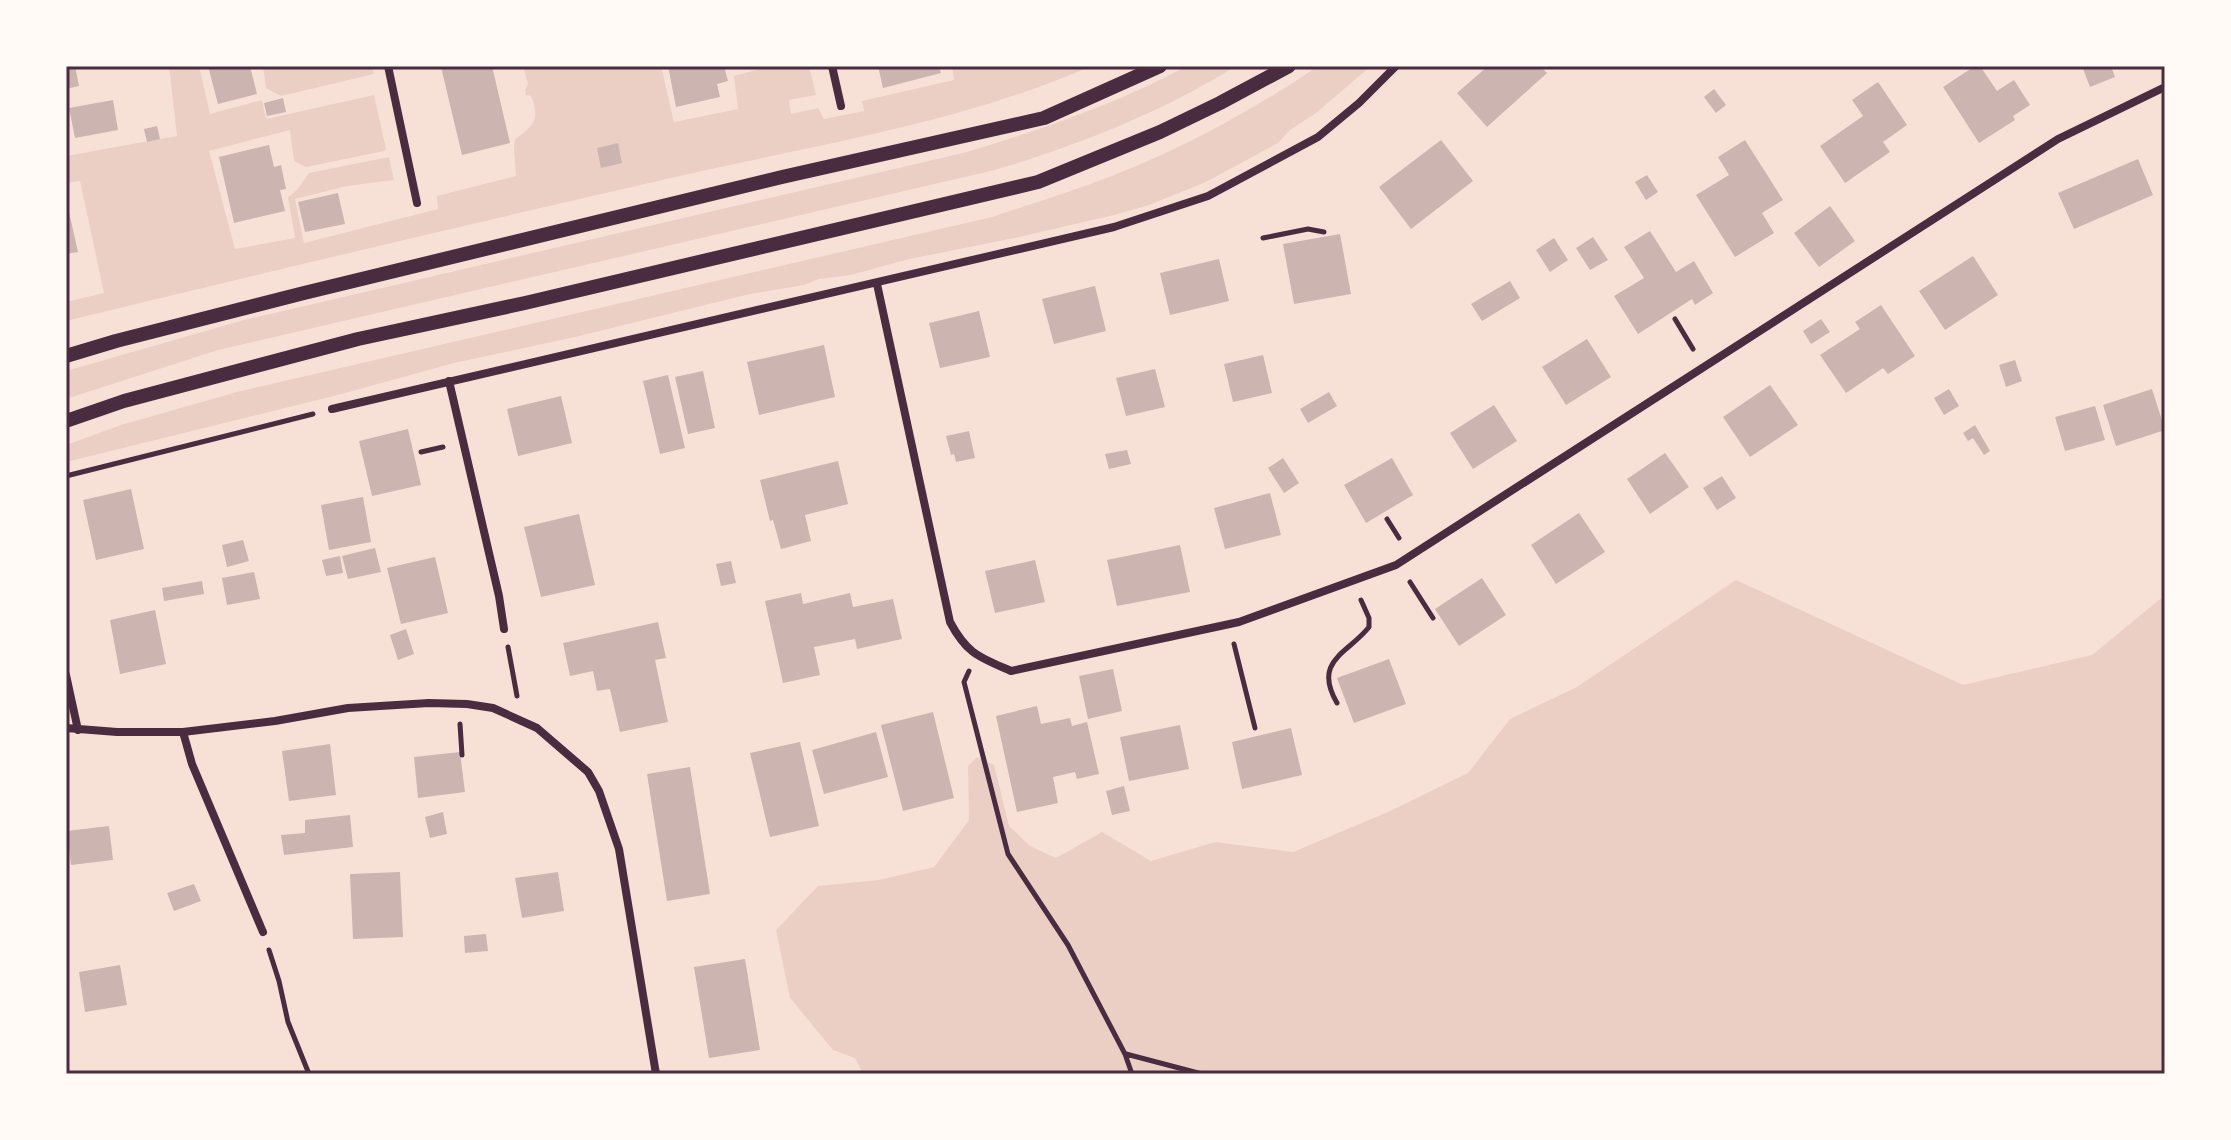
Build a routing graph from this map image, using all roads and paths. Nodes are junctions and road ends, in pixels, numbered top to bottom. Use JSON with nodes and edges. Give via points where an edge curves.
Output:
{"nodes":[{"id":1,"x":388,"y":66,"type":"edge"},
{"id":2,"x":832,"y":66,"type":"edge"},
{"id":3,"x":1160,"y":66,"type":"edge"},
{"id":4,"x":1289,"y":66,"type":"edge"},
{"id":5,"x":1396,"y":66,"type":"edge"},
{"id":6,"x":2165,"y":87,"type":"edge"},
{"id":7,"x":841,"y":106,"type":"dead end"},
{"id":8,"x":417,"y":203,"type":"dead end"},
{"id":9,"x":1324,"y":232,"type":"dead end"},
{"id":10,"x":1263,"y":238,"type":"dead end"},
{"id":11,"x":877,"y":284,"type":"junction"},
{"id":12,"x":1675,"y":319,"type":"dead end"},
{"id":13,"x":66,"y":356,"type":"edge"},
{"id":14,"x":1704,"y":367,"type":"junction"},
{"id":15,"x":449,"y":381,"type":"junction"},
{"id":16,"x":332,"y":409,"type":"joint"},
{"id":17,"x":66,"y":421,"type":"edge"},
{"id":18,"x":66,"y":476,"type":"edge"},
{"id":19,"x":1399,"y":563,"type":"junction"},
{"id":20,"x":1353,"y":580,"type":"junction"},
{"id":21,"x":1433,"y":618,"type":"dead end"},
{"id":22,"x":1228,"y":624,"type":"junction"},
{"id":23,"x":504,"y":629,"type":"joint"},
{"id":24,"x":976,"y":655,"type":"junction"},
{"id":25,"x":66,"y":675,"type":"edge"},
{"id":26,"x":515,"y":680,"type":"dead end"},
{"id":27,"x":459,"y":703,"type":"junction"},
{"id":28,"x":1337,"y":703,"type":"dead end"},
{"id":29,"x":66,"y":728,"type":"edge"},
{"id":30,"x":1255,"y":728,"type":"dead end"},
{"id":31,"x":78,"y":730,"type":"junction"},
{"id":32,"x":183,"y":732,"type":"junction"},
{"id":33,"x":462,"y":755,"type":"dead end"},
{"id":34,"x":263,"y":932,"type":"dead end"},
{"id":35,"x":274,"y":965,"type":"dead end"},
{"id":36,"x":1125,"y":1054,"type":"junction"},
{"id":37,"x":309,"y":1074,"type":"edge"},
{"id":38,"x":656,"y":1074,"type":"edge"},
{"id":39,"x":1132,"y":1074,"type":"edge"},
{"id":40,"x":1202,"y":1074,"type":"edge"}],
"edges":[{"from":1,"to":8,"type":"street"},
{"from":2,"to":7,"type":"street"},
{"from":3,"to":13,"type":"street","via":[[1044,118],[260,304]]},
{"from":4,"to":17,"type":"street","via":[[1160,132],[1038,182],[358,339]]},
{"from":5,"to":11,"type":"street","via":[[1318,137],[1208,196],[1114,227]]},
{"from":6,"to":14,"type":"street","via":[[2062,137]]},
{"from":9,"to":10,"type":"path","via":[[1308,229]]},
{"from":11,"to":15,"type":"street"},
{"from":11,"to":24,"type":"street","via":[[950,622]]},
{"from":12,"to":14,"type":"path"},
{"from":14,"to":19,"type":"street"},
{"from":15,"to":16,"type":"street"},
{"from":15,"to":23,"type":"street"},
{"from":16,"to":18,"type":"path"},
{"from":19,"to":20,"type":"street"},
{"from":19,"to":21,"type":"path"},
{"from":20,"to":22,"type":"street"},
{"from":20,"to":28,"type":"path","via":[[1369,627],[1331,668],[1330,692]]},
{"from":22,"to":24,"type":"street","via":[[1011,671]]},
{"from":22,"to":30,"type":"path"},
{"from":23,"to":26,"type":"path"},
{"from":24,"to":36,"type":"path","via":[[964,682],[1008,854],[1068,945]]},
{"from":25,"to":31,"type":"street"},
{"from":27,"to":32,"type":"street","via":[[348,708]]},
{"from":27,"to":33,"type":"path"},
{"from":27,"to":38,"type":"street","via":[[493,708],[537,728],[588,772],[599,791],[619,849]]},
{"from":29,"to":31,"type":"street"},
{"from":31,"to":32,"type":"street"},
{"from":32,"to":34,"type":"street"},
{"from":35,"to":37,"type":"path","via":[[288,1022]]},
{"from":36,"to":39,"type":"path"},
{"from":36,"to":40,"type":"path"}]}
